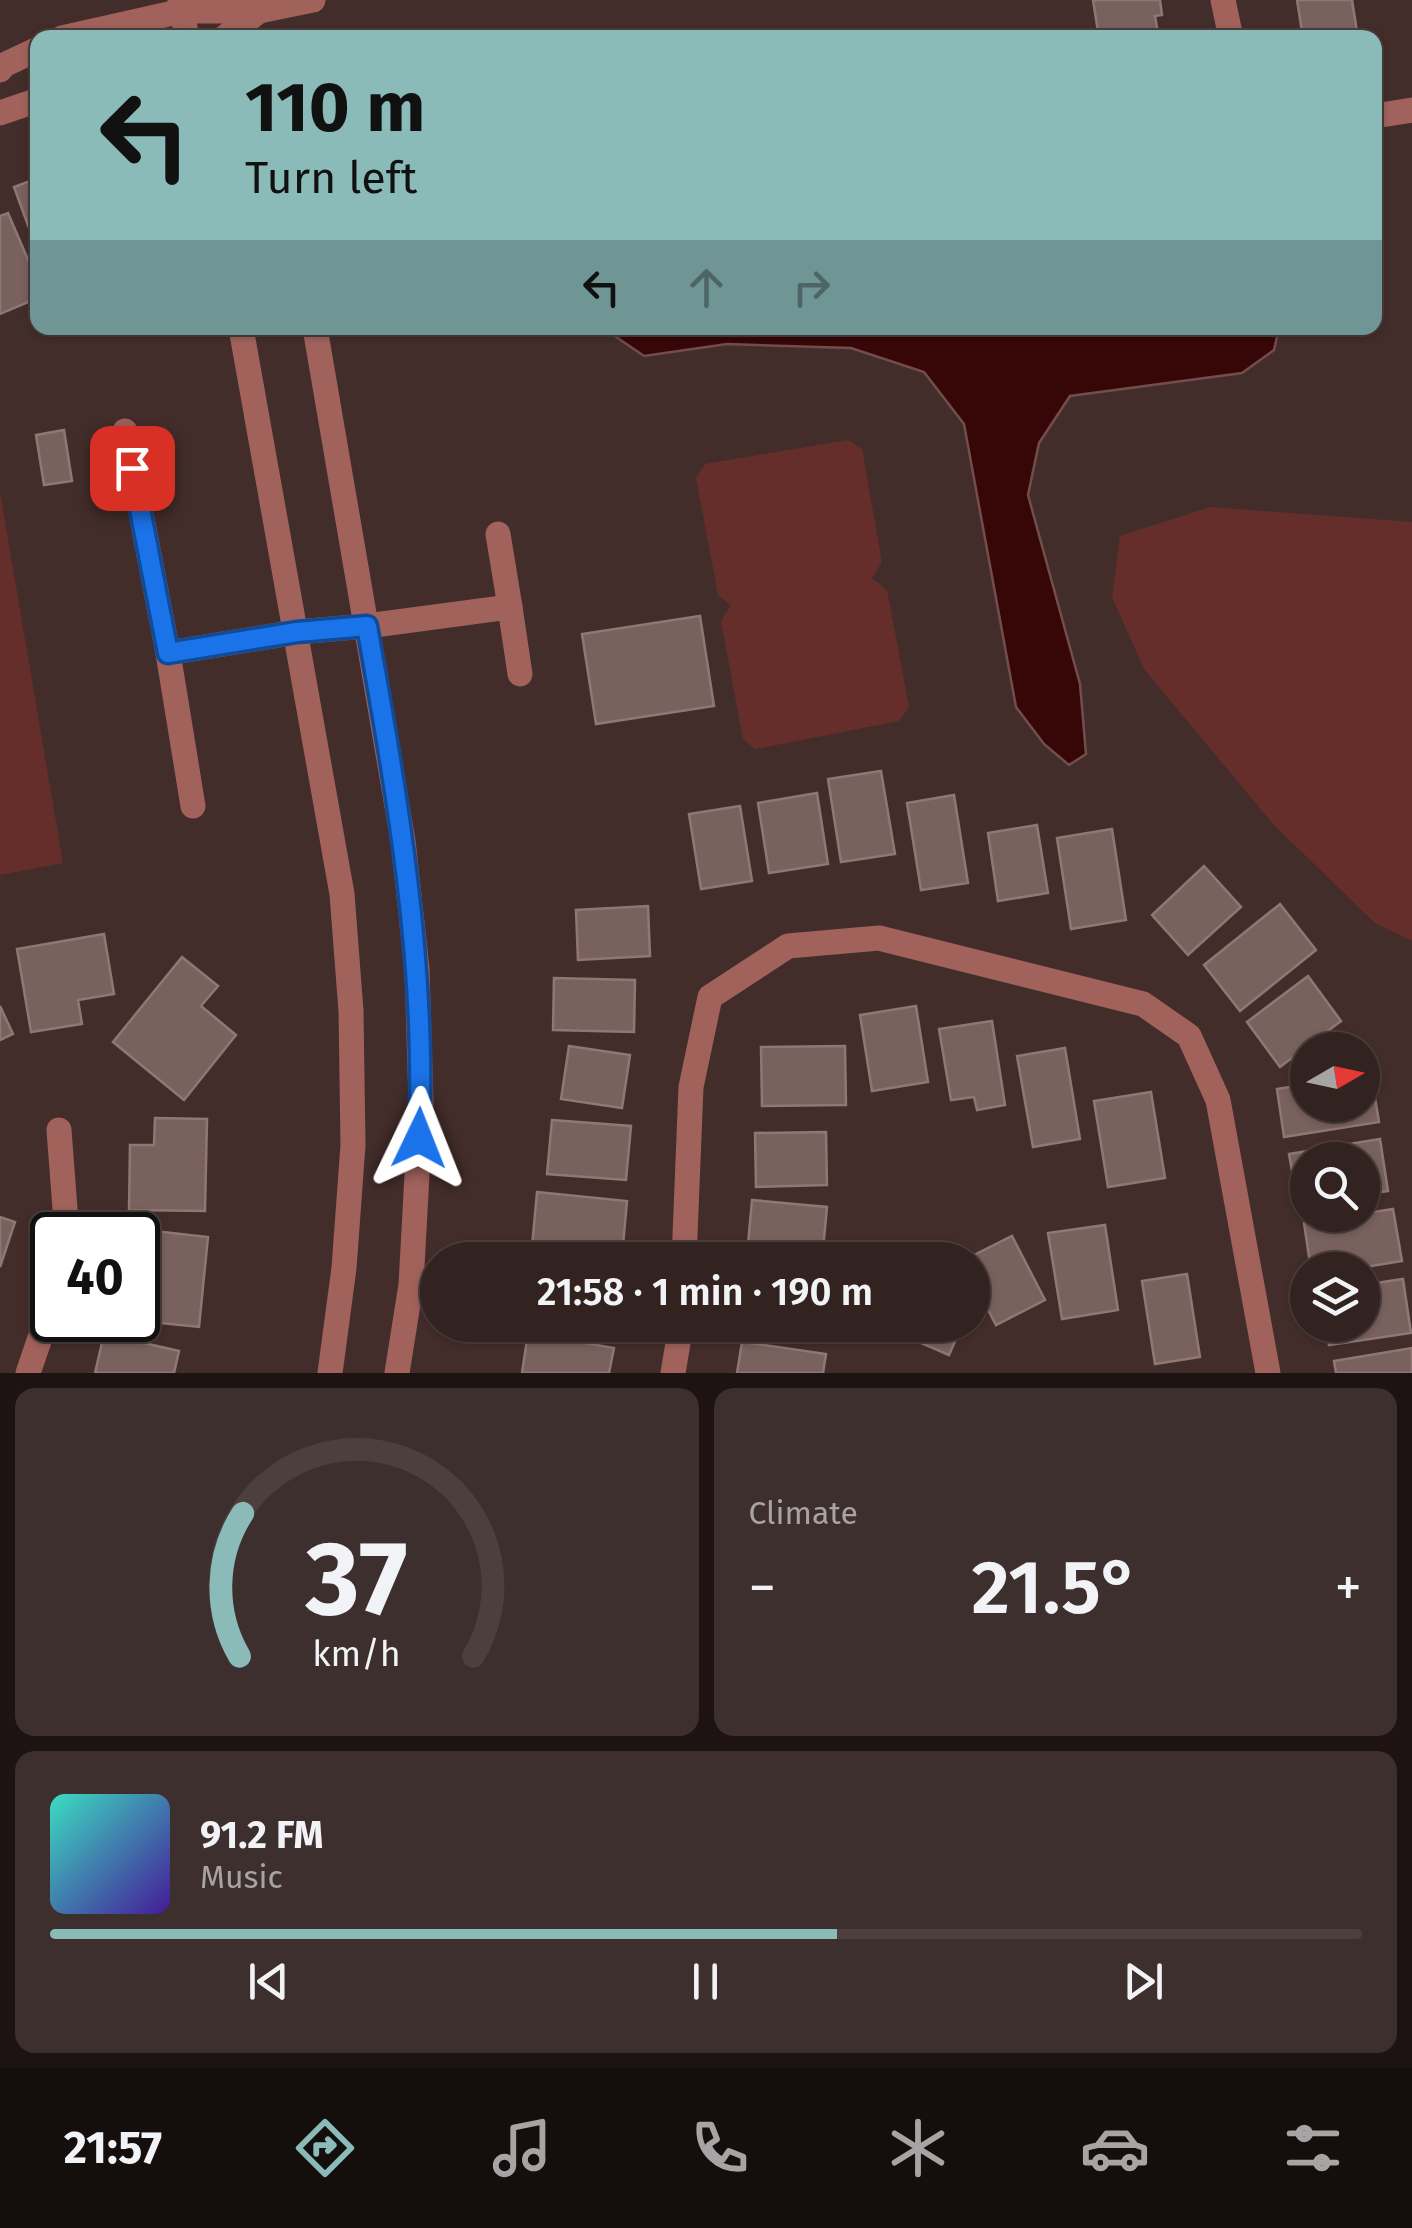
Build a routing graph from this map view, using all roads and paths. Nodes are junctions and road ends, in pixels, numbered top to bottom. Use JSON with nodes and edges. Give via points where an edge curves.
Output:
{"nodes":[{"id":1,"x":314,"y":0,"type":"edge"},
{"id":2,"x":1223,"y":0,"type":"edge"},
{"id":3,"x":258,"y":5,"type":"edge"},
{"id":4,"x":181,"y":6,"type":"edge"},
{"id":5,"x":92,"y":30,"type":"edge"},
{"id":6,"x":232,"y":30,"type":"edge"},
{"id":7,"x":263,"y":30,"type":"edge"},
{"id":8,"x":1229,"y":30,"type":"edge"},
{"id":9,"x":30,"y":53,"type":"edge"},
{"id":10,"x":0,"y":70,"type":"edge"},
{"id":11,"x":30,"y":103,"type":"edge"},
{"id":12,"x":1412,"y":110,"type":"edge"},
{"id":13,"x":0,"y":112,"type":"edge"},
{"id":14,"x":1382,"y":115,"type":"edge"},
{"id":15,"x":242,"y":335,"type":"edge"},
{"id":16,"x":316,"y":335,"type":"edge"},
{"id":17,"x":125,"y":431,"type":"dead end"},
{"id":18,"x":498,"y":534,"type":"dead end"},
{"id":19,"x":510,"y":607,"type":"junction"},
{"id":20,"x":367,"y":626,"type":"junction"},
{"id":21,"x":297,"y":632,"type":"junction"},
{"id":22,"x":168,"y":653,"type":"junction"},
{"id":23,"x":520,"y":674,"type":"dead end"},
{"id":24,"x":194,"y":806,"type":"dead end"},
{"id":25,"x":59,"y":1130,"type":"dead end"},
{"id":26,"x":65,"y":1212,"type":"edge"},
{"id":27,"x":685,"y":1242,"type":"edge"},
{"id":28,"x":39,"y":1342,"type":"edge"},
{"id":29,"x":678,"y":1342,"type":"edge"},
{"id":30,"x":28,"y":1373,"type":"edge"},
{"id":31,"x":330,"y":1373,"type":"edge"},
{"id":32,"x":398,"y":1373,"type":"edge"},
{"id":33,"x":673,"y":1373,"type":"edge"},
{"id":34,"x":1268,"y":1373,"type":"edge"}],
"edges":[{"from":1,"to":3,"type":"street"},
{"from":2,"to":8,"type":"street"},
{"from":3,"to":4,"type":"street"},
{"from":3,"to":6,"type":"street"},
{"from":3,"to":7,"type":"street"},
{"from":4,"to":5,"type":"street"},
{"from":9,"to":10,"type":"street"},
{"from":11,"to":13,"type":"street"},
{"from":12,"to":14,"type":"street"},
{"from":15,"to":21,"type":"street"},
{"from":16,"to":20,"type":"street"},
{"from":17,"to":22,"type":"street"},
{"from":18,"to":19,"type":"street"},
{"from":19,"to":20,"type":"street"},
{"from":19,"to":23,"type":"street"},
{"from":20,"to":21,"type":"street"},
{"from":20,"to":32,"type":"street","via":[[417,969],[419,1138],[411,1285]]},
{"from":21,"to":22,"type":"street"},
{"from":21,"to":31,"type":"street","via":[[342,894],[351,1011],[353,1145]]},
{"from":22,"to":24,"type":"street"},
{"from":25,"to":26,"type":"street"},
{"from":27,"to":34,"type":"street","via":[[691,1087],[710,997],[788,946],[879,938],[1143,1004],[1189,1036],[1218,1100]]},
{"from":28,"to":30,"type":"street"},
{"from":29,"to":33,"type":"street"}]}
